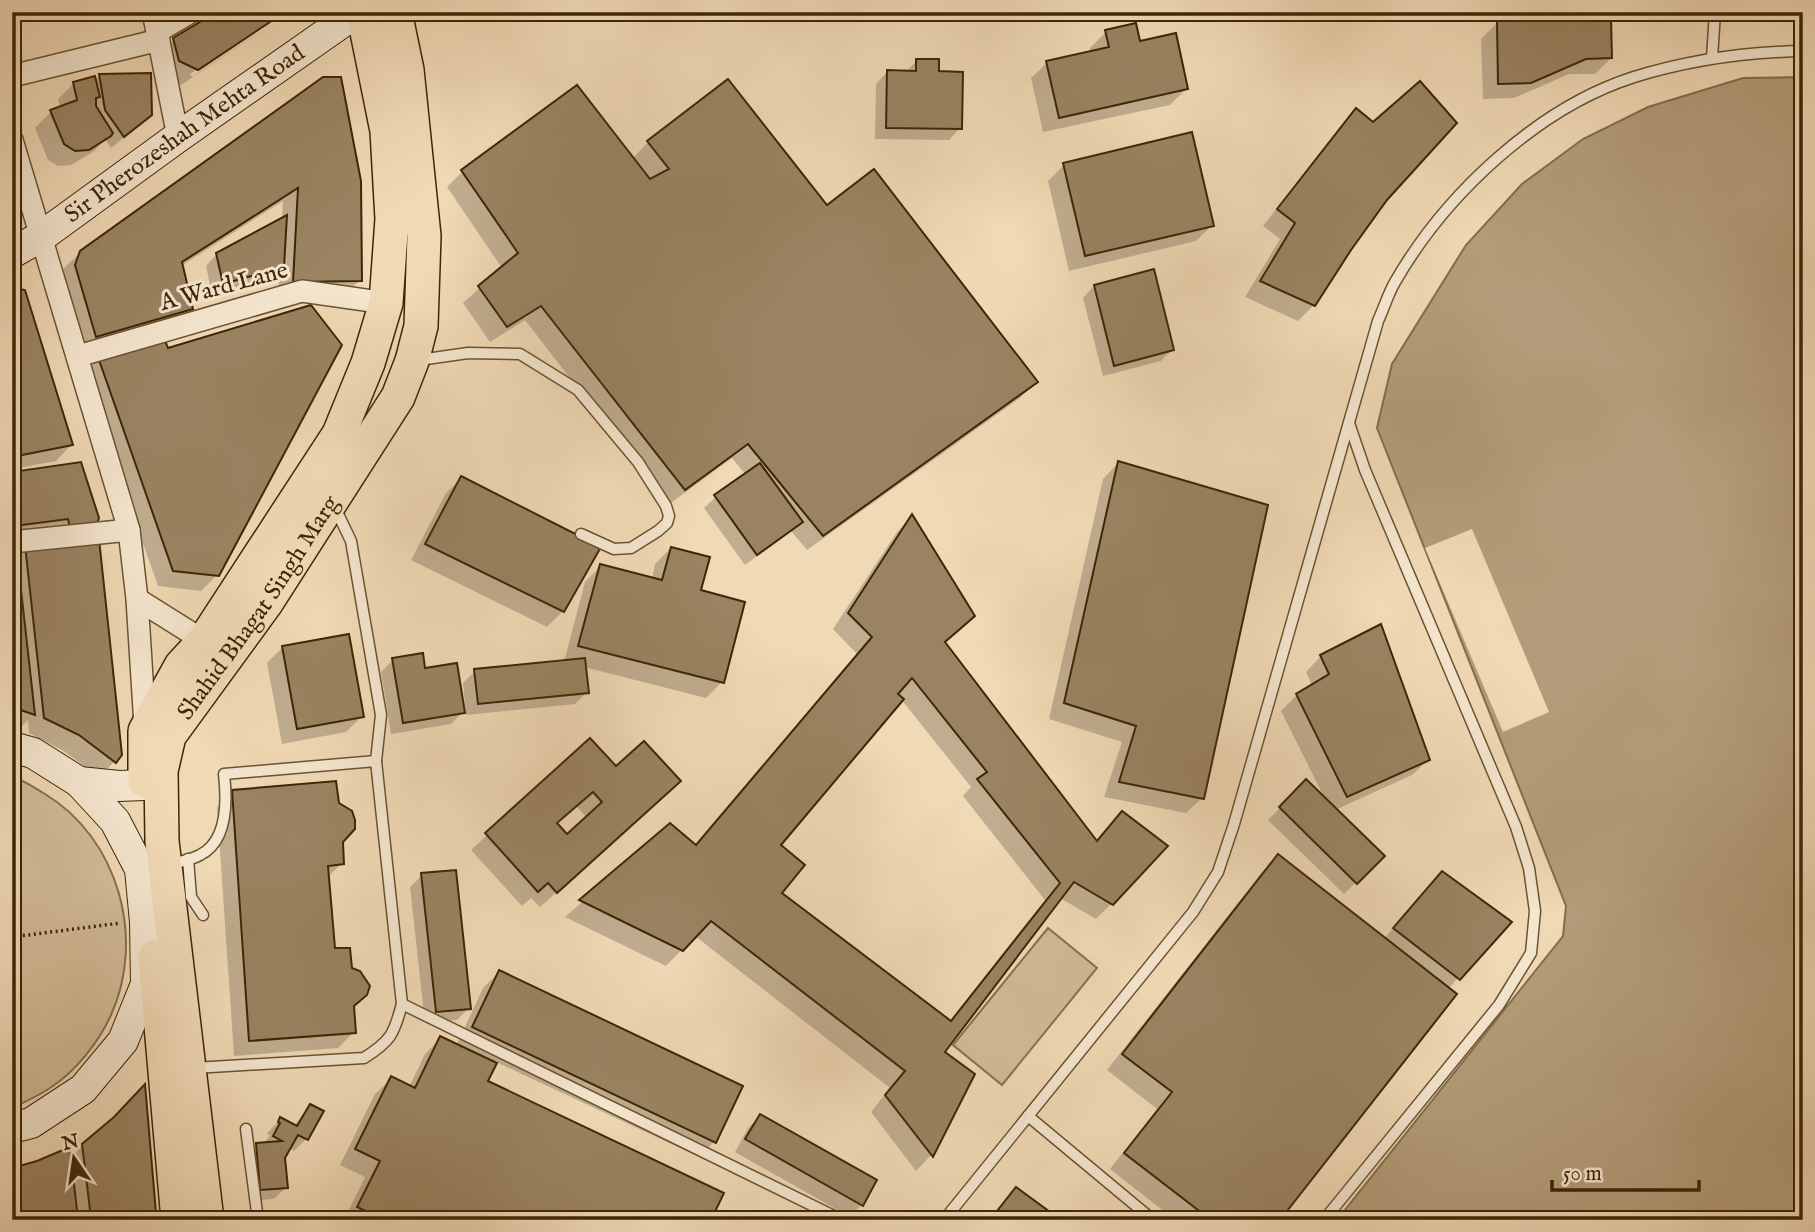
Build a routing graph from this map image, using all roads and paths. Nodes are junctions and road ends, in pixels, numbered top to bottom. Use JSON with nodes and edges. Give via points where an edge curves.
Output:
{"nodes":[{"id":1,"x":191,"y":12,"type":"edge"},
{"id":2,"x":357,"y":12,"type":"edge"},
{"id":3,"x":363,"y":12,"type":"edge"},
{"id":4,"x":395,"y":12,"type":"edge"},
{"id":5,"x":1715,"y":12,"type":"edge"},
{"id":6,"x":156,"y":28,"type":"edge"},
{"id":7,"x":1803,"y":51,"type":"edge"},
{"id":8,"x":1712,"y":58,"type":"junction"},
{"id":9,"x":12,"y":76,"type":"edge"},
{"id":10,"x":178,"y":137,"type":"junction"},
{"id":11,"x":12,"y":141,"type":"edge"},
{"id":12,"x":42,"y":236,"type":"junction"},
{"id":13,"x":12,"y":253,"type":"edge"},
{"id":14,"x":386,"y":303,"type":"junction"},
{"id":15,"x":78,"y":356,"type":"junction"},
{"id":16,"x":412,"y":361,"type":"junction"},
{"id":17,"x":1349,"y":423,"type":"junction"},
{"id":18,"x":317,"y":496,"type":"junction"},
{"id":19,"x":129,"y":530,"type":"junction"},
{"id":20,"x":581,"y":534,"type":"dead end"},
{"id":21,"x":12,"y":542,"type":"edge"},
{"id":22,"x":137,"y":599,"type":"junction"},
{"id":23,"x":204,"y":641,"type":"junction"},
{"id":24,"x":12,"y":747,"type":"edge"},
{"id":25,"x":150,"y":758,"type":"junction"},
{"id":26,"x":376,"y":761,"type":"junction"},
{"id":27,"x":79,"y":782,"type":"junction"},
{"id":28,"x":177,"y":863,"type":"junction"},
{"id":29,"x":203,"y":915,"type":"dead end"},
{"id":30,"x":126,"y":923,"type":"dead end"},
{"id":31,"x":12,"y":937,"type":"edge"},
{"id":32,"x":181,"y":997,"type":"junction"},
{"id":33,"x":402,"y":1004,"type":"junction"},
{"id":34,"x":160,"y":1029,"type":"junction"},
{"id":35,"x":123,"y":1041,"type":"junction"},
{"id":36,"x":177,"y":1069,"type":"junction"},
{"id":37,"x":1028,"y":1116,"type":"junction"},
{"id":38,"x":12,"y":1128,"type":"edge"},
{"id":39,"x":246,"y":1129,"type":"dead end"},
{"id":40,"x":178,"y":1220,"type":"edge"},
{"id":41,"x":207,"y":1220,"type":"edge"},
{"id":42,"x":258,"y":1220,"type":"edge"},
{"id":43,"x":842,"y":1220,"type":"edge"},
{"id":44,"x":944,"y":1220,"type":"edge"},
{"id":45,"x":1153,"y":1220,"type":"edge"},
{"id":46,"x":1324,"y":1220,"type":"edge"}],
"edges":[{"from":1,"to":6,"type":"street"},
{"from":2,"to":10,"type":"street","name":"Sir Pherozeshah Mehta Road"},
{"from":3,"to":14,"type":"main road","name":"Shahid Bhagat Singh Marg","via":[[387,131],[392,219]]},
{"from":4,"to":16,"type":"main road","name":"Shahid Bhagat Singh Marg","via":[[407,70],[425,236],[421,326]]},
{"from":5,"to":8,"type":"lane"},
{"from":6,"to":9,"type":"street"},
{"from":6,"to":10,"type":"street"},
{"from":7,"to":8,"type":"lane"},
{"from":8,"to":17,"type":"lane","via":[[1633,78],[1571,105],[1517,140],[1461,192],[1394,283],[1378,321]]},
{"from":10,"to":12,"type":"street","name":"Sir Pherozeshah Mehta Road"},
{"from":11,"to":12,"type":"street"},
{"from":12,"to":13,"type":"street","name":"Sir Pherozeshah Mehta Road"},
{"from":12,"to":15,"type":"street"},
{"from":14,"to":15,"type":"street","name":"A Ward Lane","via":[[302,291]]},
{"from":14,"to":18,"type":"main road","name":"Shahid Bhagat Singh Marg"},
{"from":15,"to":19,"type":"street"},
{"from":16,"to":18,"type":"main road","name":"Shahid Bhagat Singh Marg","via":[[398,397]]},
{"from":16,"to":20,"type":"lane","via":[[468,353],[520,354],[578,390],[638,462],[669,516],[658,531],[631,548],[614,549]]},
{"from":17,"to":37,"type":"lane","via":[[1218,872],[1193,912]]},
{"from":17,"to":46,"type":"lane","via":[[1370,483],[1516,827],[1529,868],[1535,911],[1531,953],[1499,1005]]},
{"from":18,"to":23,"type":"main road","name":"Shahid Bhagat Singh Marg"},
{"from":18,"to":25,"type":"main road","name":"Shahid Bhagat Singh Marg","via":[[266,603]]},
{"from":18,"to":26,"type":"lane","via":[[339,516],[351,541],[381,715]]},
{"from":19,"to":21,"type":"street"},
{"from":19,"to":22,"type":"street"},
{"from":22,"to":23,"type":"street"},
{"from":22,"to":25,"type":"street"},
{"from":23,"to":25,"type":"main road","name":"Shahid Bhagat Singh Marg","via":[[181,666]]},
{"from":24,"to":27,"type":"street","via":[[33,753]]},
{"from":25,"to":27,"type":"street","via":[[119,786]]},
{"from":25,"to":28,"type":"main road","name":"Shahid Bhagat Singh Marg","via":[[160,782]]},
{"from":25,"to":34,"type":"main road","name":"Shahid Bhagat Singh Marg","via":[[144,807]]},
{"from":26,"to":28,"type":"lane","via":[[224,774],[227,806],[215,842],[201,855]]},
{"from":26,"to":33,"type":"lane"},
{"from":27,"to":35,"type":"street","via":[[115,821],[140,869],[146,984]]},
{"from":28,"to":29,"type":"lane"},
{"from":28,"to":32,"type":"main road","name":"Shahid Bhagat Singh Marg"},
{"from":30,"to":31,"type":"path"},
{"from":32,"to":34,"type":"street"},
{"from":32,"to":36,"type":"main road","name":"Shahid Bhagat Singh Marg"},
{"from":33,"to":36,"type":"lane","via":[[386,1044],[364,1058]]},
{"from":33,"to":43,"type":"lane"},
{"from":34,"to":35,"type":"street","via":[[142,1041]]},
{"from":34,"to":36,"type":"main road","name":"Shahid Bhagat Singh Marg"},
{"from":35,"to":38,"type":"street","via":[[83,1089],[31,1123]]},
{"from":36,"to":40,"type":"main road","name":"Shahid Bhagat Singh Marg"},
{"from":36,"to":41,"type":"main road","name":"Shahid Bhagat Singh Marg"},
{"from":37,"to":44,"type":"lane"},
{"from":37,"to":45,"type":"lane"},
{"from":39,"to":42,"type":"lane"}]}
